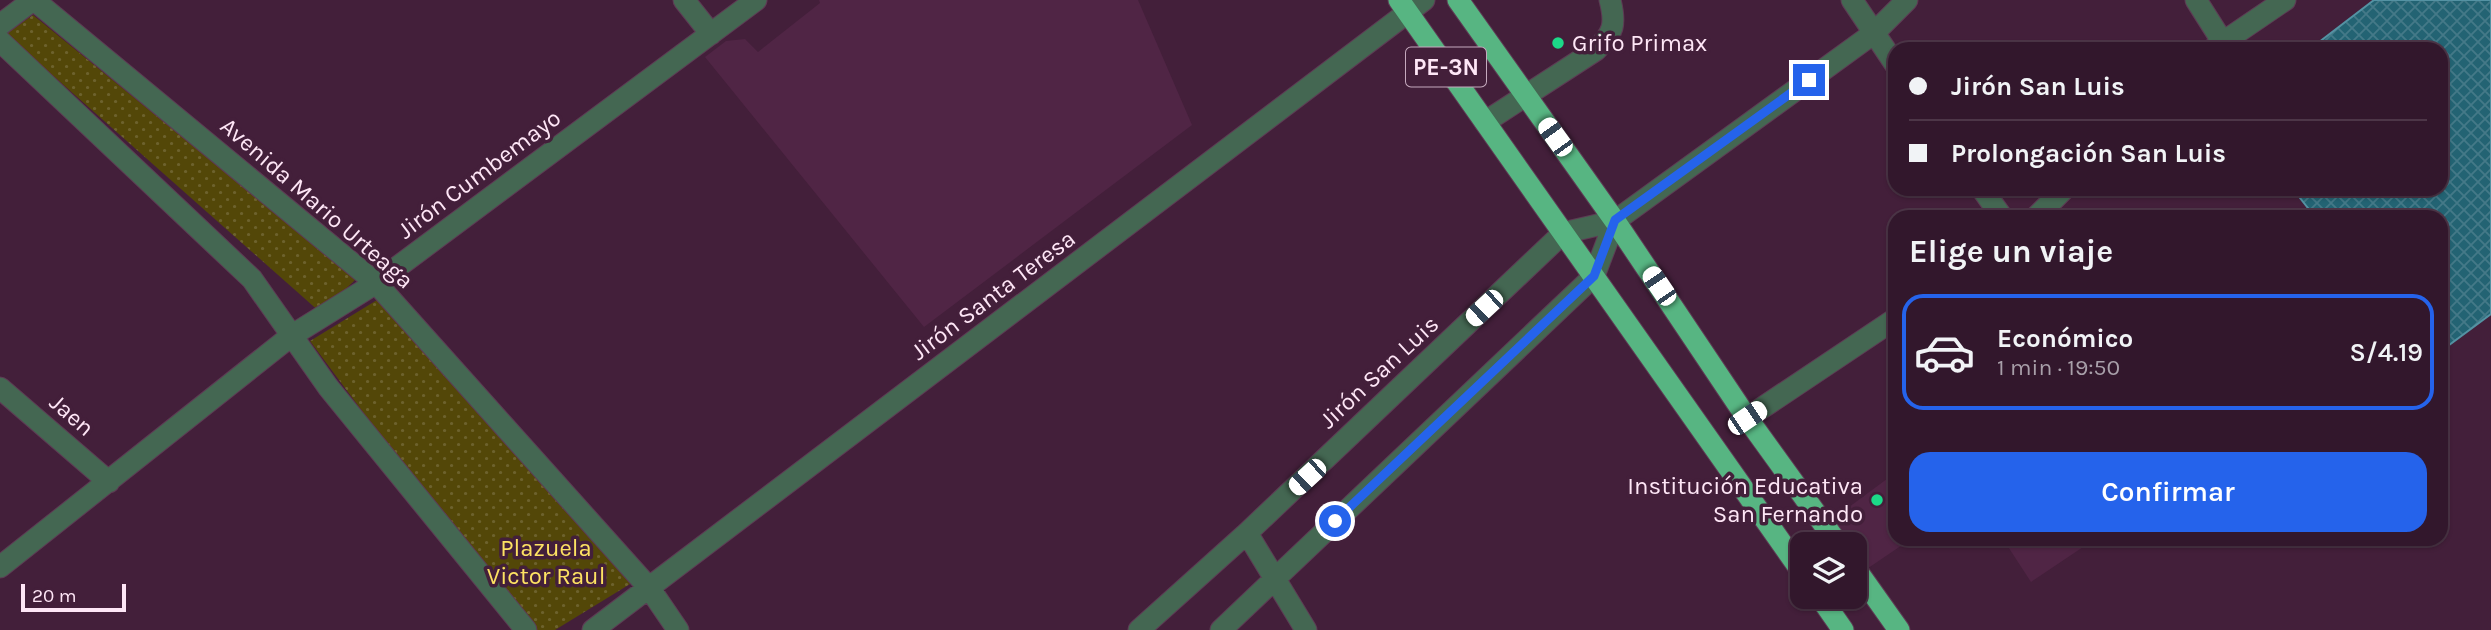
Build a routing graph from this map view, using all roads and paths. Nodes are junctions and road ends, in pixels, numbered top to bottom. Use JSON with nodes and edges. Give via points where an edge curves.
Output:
{"nodes":[{"id":1,"x":33,"y":0,"type":"edge"},
{"id":2,"x":684,"y":0,"type":"edge"},
{"id":3,"x":756,"y":0,"type":"edge"},
{"id":4,"x":1458,"y":0,"type":"edge"},
{"id":5,"x":1609,"y":0,"type":"edge"},
{"id":6,"x":1852,"y":0,"type":"edge"},
{"id":7,"x":1907,"y":0,"type":"edge"},
{"id":8,"x":2196,"y":0,"type":"edge"},
{"id":9,"x":2285,"y":0,"type":"edge"},
{"id":10,"x":1410,"y":4,"type":"edge"},
{"id":11,"x":0,"y":25,"type":"edge"},
{"id":12,"x":1874,"y":33,"type":"junction"},
{"id":13,"x":711,"y":34,"type":"junction"},
{"id":14,"x":0,"y":41,"type":"edge"},
{"id":15,"x":2217,"y":42,"type":"edge"},
{"id":16,"x":2222,"y":42,"type":"edge"},
{"id":17,"x":1888,"y":54,"type":"edge"},
{"id":18,"x":1525,"y":96,"type":"junction"},
{"id":19,"x":1485,"y":122,"type":"junction"},
{"id":20,"x":2057,"y":196,"type":"edge"},
{"id":21,"x":2043,"y":210,"type":"edge"},
{"id":22,"x":1615,"y":220,"type":"junction"},
{"id":23,"x":1563,"y":233,"type":"junction"},
{"id":24,"x":1594,"y":276,"type":"junction"},
{"id":25,"x":376,"y":283,"type":"junction"},
{"id":26,"x":1888,"y":324,"type":"edge"},
{"id":27,"x":291,"y":336,"type":"junction"},
{"id":28,"x":0,"y":388,"type":"edge"},
{"id":29,"x":1747,"y":418,"type":"junction"},
{"id":30,"x":109,"y":482,"type":"junction"},
{"id":31,"x":1829,"y":532,"type":"edge"},
{"id":32,"x":1247,"y":533,"type":"junction"},
{"id":33,"x":1790,"y":555,"type":"edge"},
{"id":34,"x":0,"y":567,"type":"edge"},
{"id":35,"x":1275,"y":578,"type":"junction"},
{"id":36,"x":1867,"y":585,"type":"edge"},
{"id":37,"x":650,"y":589,"type":"junction"},
{"id":38,"x":1828,"y":609,"type":"edge"},
{"id":39,"x":526,"y":630,"type":"edge"},
{"id":40,"x":593,"y":630,"type":"edge"},
{"id":41,"x":678,"y":630,"type":"edge"},
{"id":42,"x":1139,"y":630,"type":"edge"},
{"id":43,"x":1221,"y":630,"type":"edge"},
{"id":44,"x":1306,"y":630,"type":"edge"},
{"id":45,"x":1843,"y":630,"type":"edge"},
{"id":46,"x":1899,"y":630,"type":"edge"}],
"edges":[{"from":1,"to":11,"type":"street"},
{"from":1,"to":25,"type":"street","name":"Avenida Mario Urteaga"},
{"from":2,"to":13,"type":"street"},
{"from":3,"to":13,"type":"street","name":"Jirón Cumbemayo"},
{"from":4,"to":18,"type":"highway","number":"PE-3N"},
{"from":5,"to":18,"type":"street","via":[[1614,23],[1608,38]]},
{"from":6,"to":12,"type":"street"},
{"from":7,"to":12,"type":"street"},
{"from":8,"to":15,"type":"street"},
{"from":9,"to":16,"type":"street"},
{"from":10,"to":19,"type":"highway","number":"PE-3N"},
{"from":10,"to":37,"type":"street","name":"Jirón Santa Teresa"},
{"from":12,"to":17,"type":"street"},
{"from":12,"to":22,"type":"street"},
{"from":13,"to":25,"type":"street","name":"Jirón Cumbemayo"},
{"from":14,"to":27,"type":"street","via":[[252,279]]},
{"from":18,"to":19,"type":"street"},
{"from":18,"to":22,"type":"highway","number":"PE-3N"},
{"from":19,"to":23,"type":"highway","number":"PE-3N"},
{"from":20,"to":21,"type":"street"},
{"from":22,"to":23,"type":"street","name":"Jirón San Luis"},
{"from":22,"to":24,"type":"street"},
{"from":22,"to":29,"type":"highway","number":"PE-3N"},
{"from":23,"to":24,"type":"highway","number":"PE-3N"},
{"from":23,"to":32,"type":"street","name":"Jirón San Luis"},
{"from":24,"to":33,"type":"highway","number":"PE-3N"},
{"from":24,"to":35,"type":"street"},
{"from":25,"to":27,"type":"street","name":"Jirón Cumbemayo"},
{"from":25,"to":37,"type":"street","name":"Avenida Mario Urteaga"},
{"from":26,"to":29,"type":"street"},
{"from":27,"to":30,"type":"street","name":"Jirón Cumbemayo"},
{"from":27,"to":39,"type":"street"},
{"from":28,"to":30,"type":"street","name":"Jaen"},
{"from":29,"to":31,"type":"highway","number":"PE-3N"},
{"from":30,"to":34,"type":"street","name":"Jirón Cumbemayo"},
{"from":32,"to":35,"type":"street"},
{"from":32,"to":42,"type":"street","name":"Jirón San Luis"},
{"from":35,"to":43,"type":"street"},
{"from":35,"to":44,"type":"street"},
{"from":36,"to":46,"type":"highway"},
{"from":37,"to":40,"type":"street","name":"Jirón Santa Teresa"},
{"from":37,"to":41,"type":"street","name":"Avenida Mario Urteaga"},
{"from":38,"to":45,"type":"highway"}]}
